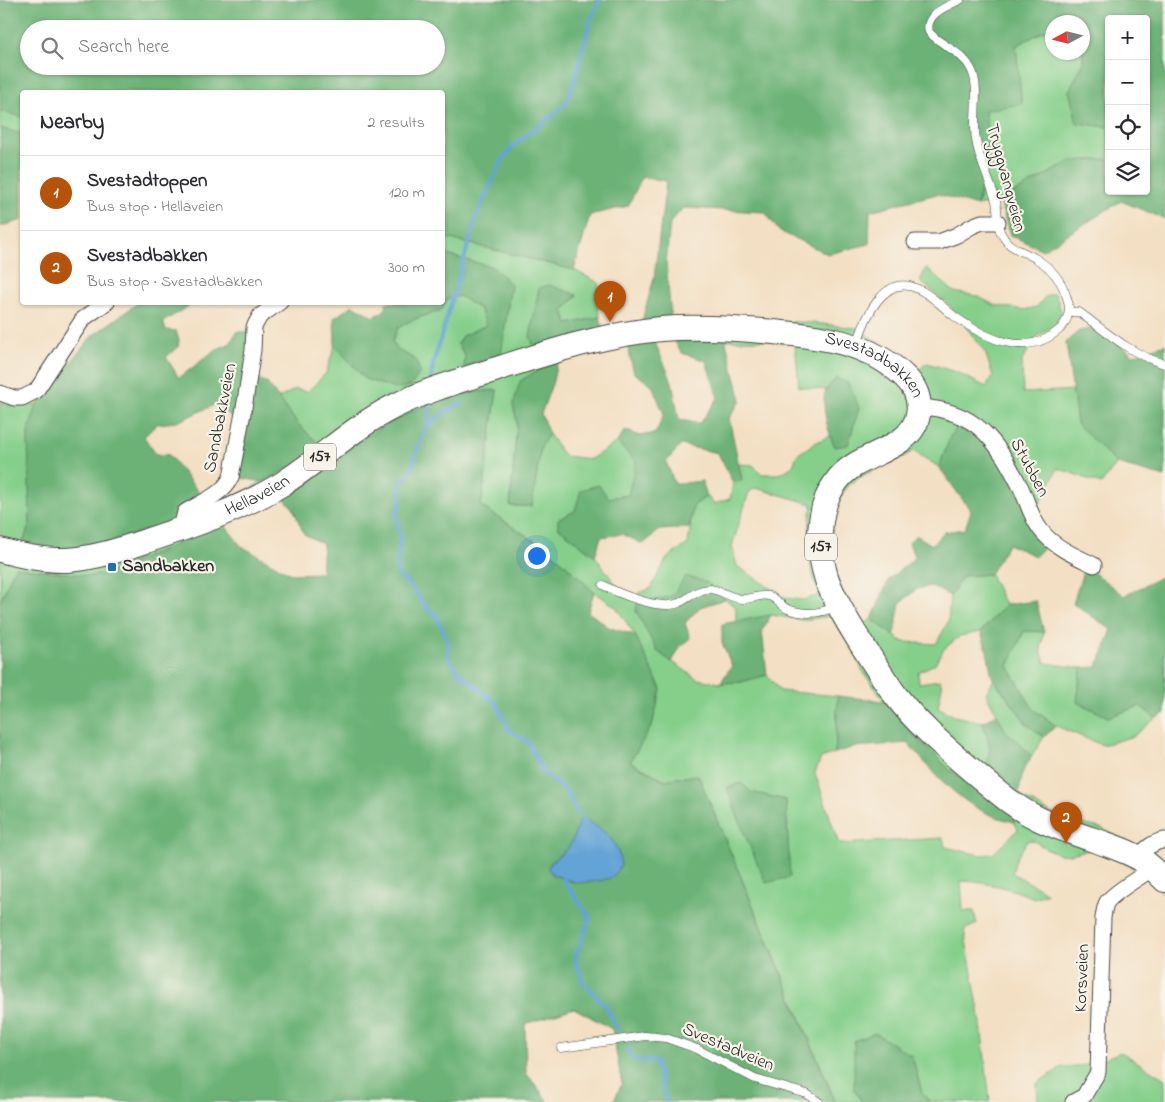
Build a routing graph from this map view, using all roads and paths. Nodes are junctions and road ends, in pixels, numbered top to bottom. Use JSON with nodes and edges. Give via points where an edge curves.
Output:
{"nodes":[{"id":1,"x":960,"y":0,"type":"edge"},
{"id":2,"x":998,"y":222,"type":"junction"},
{"id":3,"x":915,"y":242,"type":"dead end"},
{"id":4,"x":103,"y":305,"type":"edge"},
{"id":5,"x":276,"y":305,"type":"edge"},
{"id":6,"x":1069,"y":312,"type":"junction"},
{"id":7,"x":637,"y":332,"type":"joint"},
{"id":8,"x":856,"y":346,"type":"junction"},
{"id":9,"x":1165,"y":364,"type":"edge"},
{"id":10,"x":0,"y":393,"type":"edge"},
{"id":11,"x":920,"y":407,"type":"junction"},
{"id":12,"x":186,"y":528,"type":"junction"},
{"id":13,"x":0,"y":550,"type":"edge"},
{"id":14,"x":1094,"y":565,"type":"dead end"},
{"id":15,"x":603,"y":585,"type":"dead end"},
{"id":16,"x":838,"y":605,"type":"junction"},
{"id":17,"x":1165,"y":840,"type":"edge"},
{"id":18,"x":1152,"y":869,"type":"edge"},
{"id":19,"x":561,"y":1048,"type":"dead end"},
{"id":20,"x":819,"y":1102,"type":"edge"},
{"id":21,"x":1073,"y":1102,"type":"edge"}],
"edges":[{"from":1,"to":2,"type":"lane","name":"Tryggvangveien","via":[[937,12],[928,28],[932,36],[960,56],[972,71],[976,141],[996,203]]},
{"from":2,"to":3,"type":"street","via":[[982,222],[939,242]]},
{"from":2,"to":6,"type":"lane","name":"Tryggvangveien","via":[[1011,247],[1046,265],[1054,274],[1068,298]]},
{"from":4,"to":10,"type":"street","via":[[83,319],[36,391],[22,398]]},
{"from":5,"to":12,"type":"street","name":"Sandbakkveien","via":[[260,316],[254,327],[231,477],[217,493],[184,512]]},
{"from":6,"to":8,"type":"lane","via":[[1064,325],[1052,336],[1030,345],[1016,345],[982,333],[918,289],[909,285],[895,286],[875,303]]},
{"from":6,"to":9,"type":"lane","via":[[1079,312],[1139,354]]},
{"from":7,"to":8,"type":"main road","name":"Svestadbakken","number":"157","via":[[675,328],[732,329],[813,336]]},
{"from":7,"to":12,"type":"main road","name":"Hellaveien","number":"157","via":[[582,343],[408,400],[366,423],[278,486]]},
{"from":8,"to":11,"type":"main road","name":"Svestadbakken","number":"157","via":[[883,359],[909,380]]},
{"from":11,"to":14,"type":"street","name":"Stubben","via":[[938,408],[981,428],[999,450],[1041,530],[1064,550]]},
{"from":11,"to":16,"type":"main road","name":"Svestadbakken","number":"157","via":[[909,434],[851,467],[829,494],[820,544],[828,582]]},
{"from":12,"to":13,"type":"main road","name":"Hellaveien","number":"157","via":[[88,557],[31,558]]},
{"from":15,"to":16,"type":"lane","via":[[628,598],[668,605],[710,589],[743,599],[771,596],[788,609],[809,612],[823,612]]},
{"from":16,"to":18,"type":"main road","name":"Svestadbakken","number":"157","via":[[896,696],[930,734],[995,790],[1018,808],[1122,850]]},
{"from":17,"to":18,"type":"street","name":"Korsveien","via":[[1156,841],[1144,850]]},
{"from":18,"to":21,"type":"street","name":"Korsveien","via":[[1120,891],[1105,907],[1098,1072],[1084,1096]]},
{"from":19,"to":20,"type":"lane","name":"Svestadveien","via":[[645,1036],[666,1038],[697,1048],[755,1079],[807,1094]]}]}
